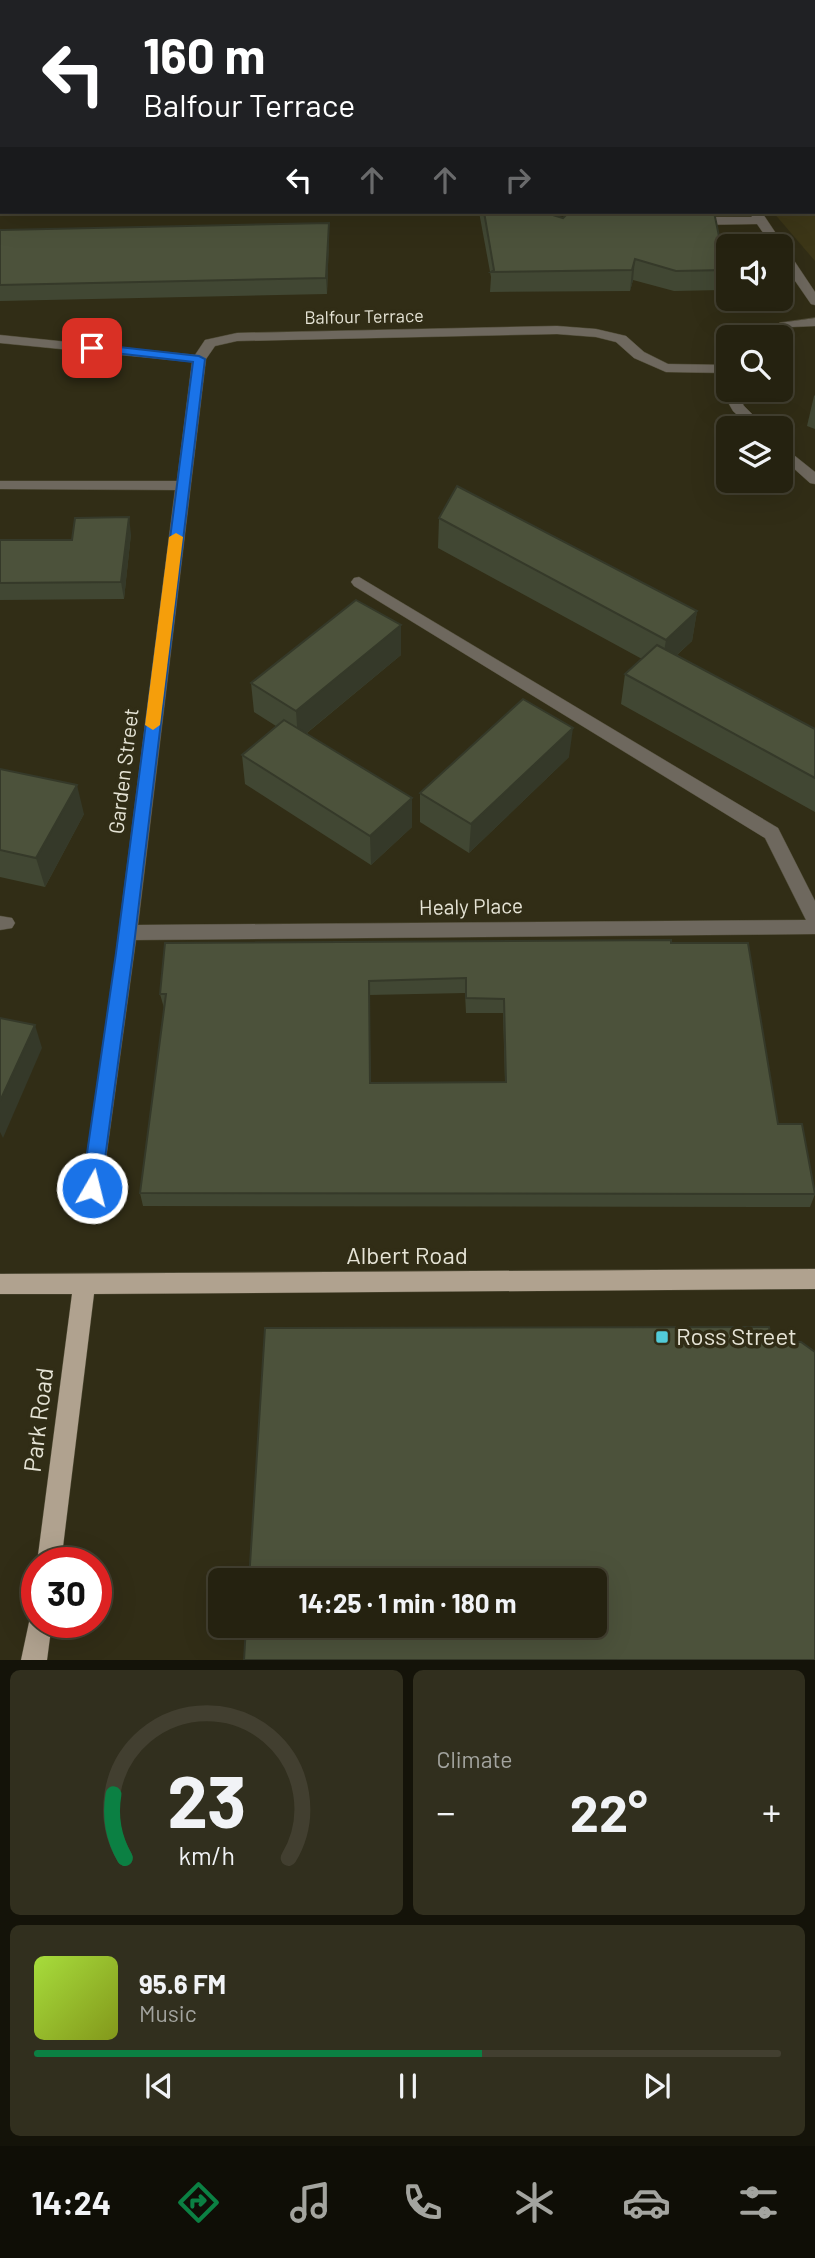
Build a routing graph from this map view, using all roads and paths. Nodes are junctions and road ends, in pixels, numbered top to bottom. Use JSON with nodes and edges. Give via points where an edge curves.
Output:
{"nodes":[{"id":1,"x":758,"y":216,"type":"edge"},
{"id":2,"x":677,"y":222,"type":"edge"},
{"id":3,"x":770,"y":234,"type":"edge"},
{"id":4,"x":793,"y":268,"type":"edge"},
{"id":5,"x":815,"y":301,"type":"edge"},
{"id":6,"x":815,"y":322,"type":"edge"},
{"id":7,"x":787,"y":325,"type":"edge"},
{"id":8,"x":0,"y":339,"type":"edge"},
{"id":9,"x":199,"y":359,"type":"junction"},
{"id":10,"x":716,"y":370,"type":"edge"},
{"id":11,"x":735,"y":402,"type":"edge"},
{"id":12,"x":746,"y":416,"type":"edge"},
{"id":13,"x":793,"y":460,"type":"edge"},
{"id":14,"x":815,"y":480,"type":"edge"},
{"id":15,"x":0,"y":485,"type":"edge"},
{"id":16,"x":182,"y":486,"type":"junction"},
{"id":17,"x":359,"y":582,"type":"dead end"},
{"id":18,"x":815,"y":919,"type":"edge"},
{"id":19,"x":815,"y":927,"type":"edge"},
{"id":20,"x":127,"y":933,"type":"junction"},
{"id":21,"x":92,"y":1188,"type":"dead end"},
{"id":22,"x":815,"y":1279,"type":"edge"},
{"id":23,"x":0,"y":1283,"type":"edge"},
{"id":24,"x":84,"y":1284,"type":"junction"},
{"id":25,"x":51,"y":1547,"type":"edge"},
{"id":26,"x":37,"y":1638,"type":"edge"},
{"id":27,"x":34,"y":1660,"type":"edge"}],
"edges":[{"from":1,"to":2,"type":"street"},
{"from":1,"to":3,"type":"street"},
{"from":4,"to":5,"type":"street"},
{"from":6,"to":7,"type":"street"},
{"from":8,"to":9,"type":"street"},
{"from":9,"to":10,"type":"street","name":"Balfour Terrace","via":[[210,344],[237,337],[557,330],[621,339],[639,355],[666,368]]},
{"from":9,"to":16,"type":"street","name":"Garden Street"},
{"from":11,"to":12,"type":"street"},
{"from":13,"to":14,"type":"street"},
{"from":15,"to":16,"type":"street"},
{"from":16,"to":20,"type":"street","name":"Garden Street"},
{"from":17,"to":18,"type":"street","via":[[772,833]]},
{"from":19,"to":20,"type":"street","name":"Healy Place"},
{"from":20,"to":21,"type":"street","name":"Garden Street"},
{"from":22,"to":24,"type":"main road","name":"Albert Road"},
{"from":23,"to":24,"type":"main road","name":"Albert Road"},
{"from":24,"to":25,"type":"main road","name":"Park Road"},
{"from":26,"to":27,"type":"main road"}]}
